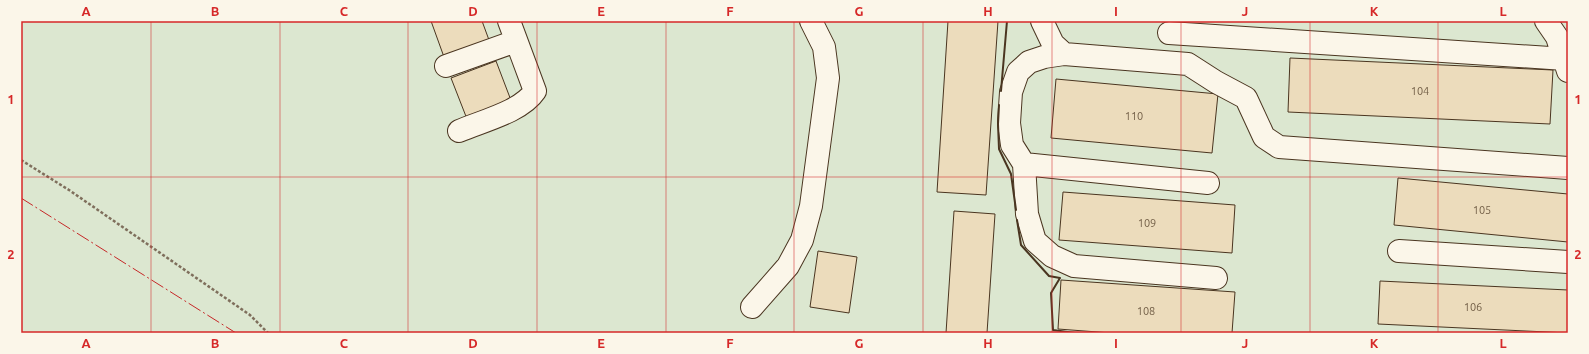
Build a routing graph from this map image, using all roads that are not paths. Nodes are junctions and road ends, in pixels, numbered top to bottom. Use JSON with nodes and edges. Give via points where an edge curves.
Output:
{"nodes":[{"id":1,"x":811,"y":21,"type":"edge"},
{"id":2,"x":1042,"y":21,"type":"edge"},
{"id":3,"x":1546,"y":21,"type":"edge"},
{"id":4,"x":513,"y":31,"type":"edge"},
{"id":5,"x":1169,"y":32,"type":"dead end"},
{"id":6,"x":1064,"y":54,"type":"junction"},
{"id":7,"x":1567,"y":65,"type":"edge"},
{"id":8,"x":446,"y":66,"type":"dead end"},
{"id":9,"x":459,"y":131,"type":"dead end"},
{"id":10,"x":1024,"y":164,"type":"junction"},
{"id":11,"x":1568,"y":168,"type":"edge"},
{"id":12,"x":1208,"y":183,"type":"dead end"},
{"id":13,"x":1399,"y":250,"type":"dead end"},
{"id":14,"x":1568,"y":262,"type":"edge"},
{"id":15,"x":1216,"y":278,"type":"dead end"},
{"id":16,"x":752,"y":307,"type":"dead end"}],
"edges":[{"from":1,"to":16,"type":"lane","via":[[824,47],[828,78],[811,206],[802,240],[788,266]]},
{"from":2,"to":6,"type":"lane","via":[[1052,44]]},
{"from":3,"to":7,"type":"lane","via":[[1557,38]]},
{"from":4,"to":8,"type":"lane"},
{"from":4,"to":9,"type":"lane","via":[[535,91],[529,101],[520,107]]},
{"from":5,"to":7,"type":"lane"},
{"from":6,"to":10,"type":"lane","via":[[1029,62],[1018,72],[1011,92],[1009,123],[1012,145]]},
{"from":6,"to":11,"type":"lane","via":[[1188,64],[1246,98],[1264,137],[1279,147]]},
{"from":10,"to":12,"type":"lane"},
{"from":10,"to":15,"type":"lane","via":[[1027,214],[1035,241],[1052,256],[1074,266]]},
{"from":13,"to":14,"type":"lane"}]}
